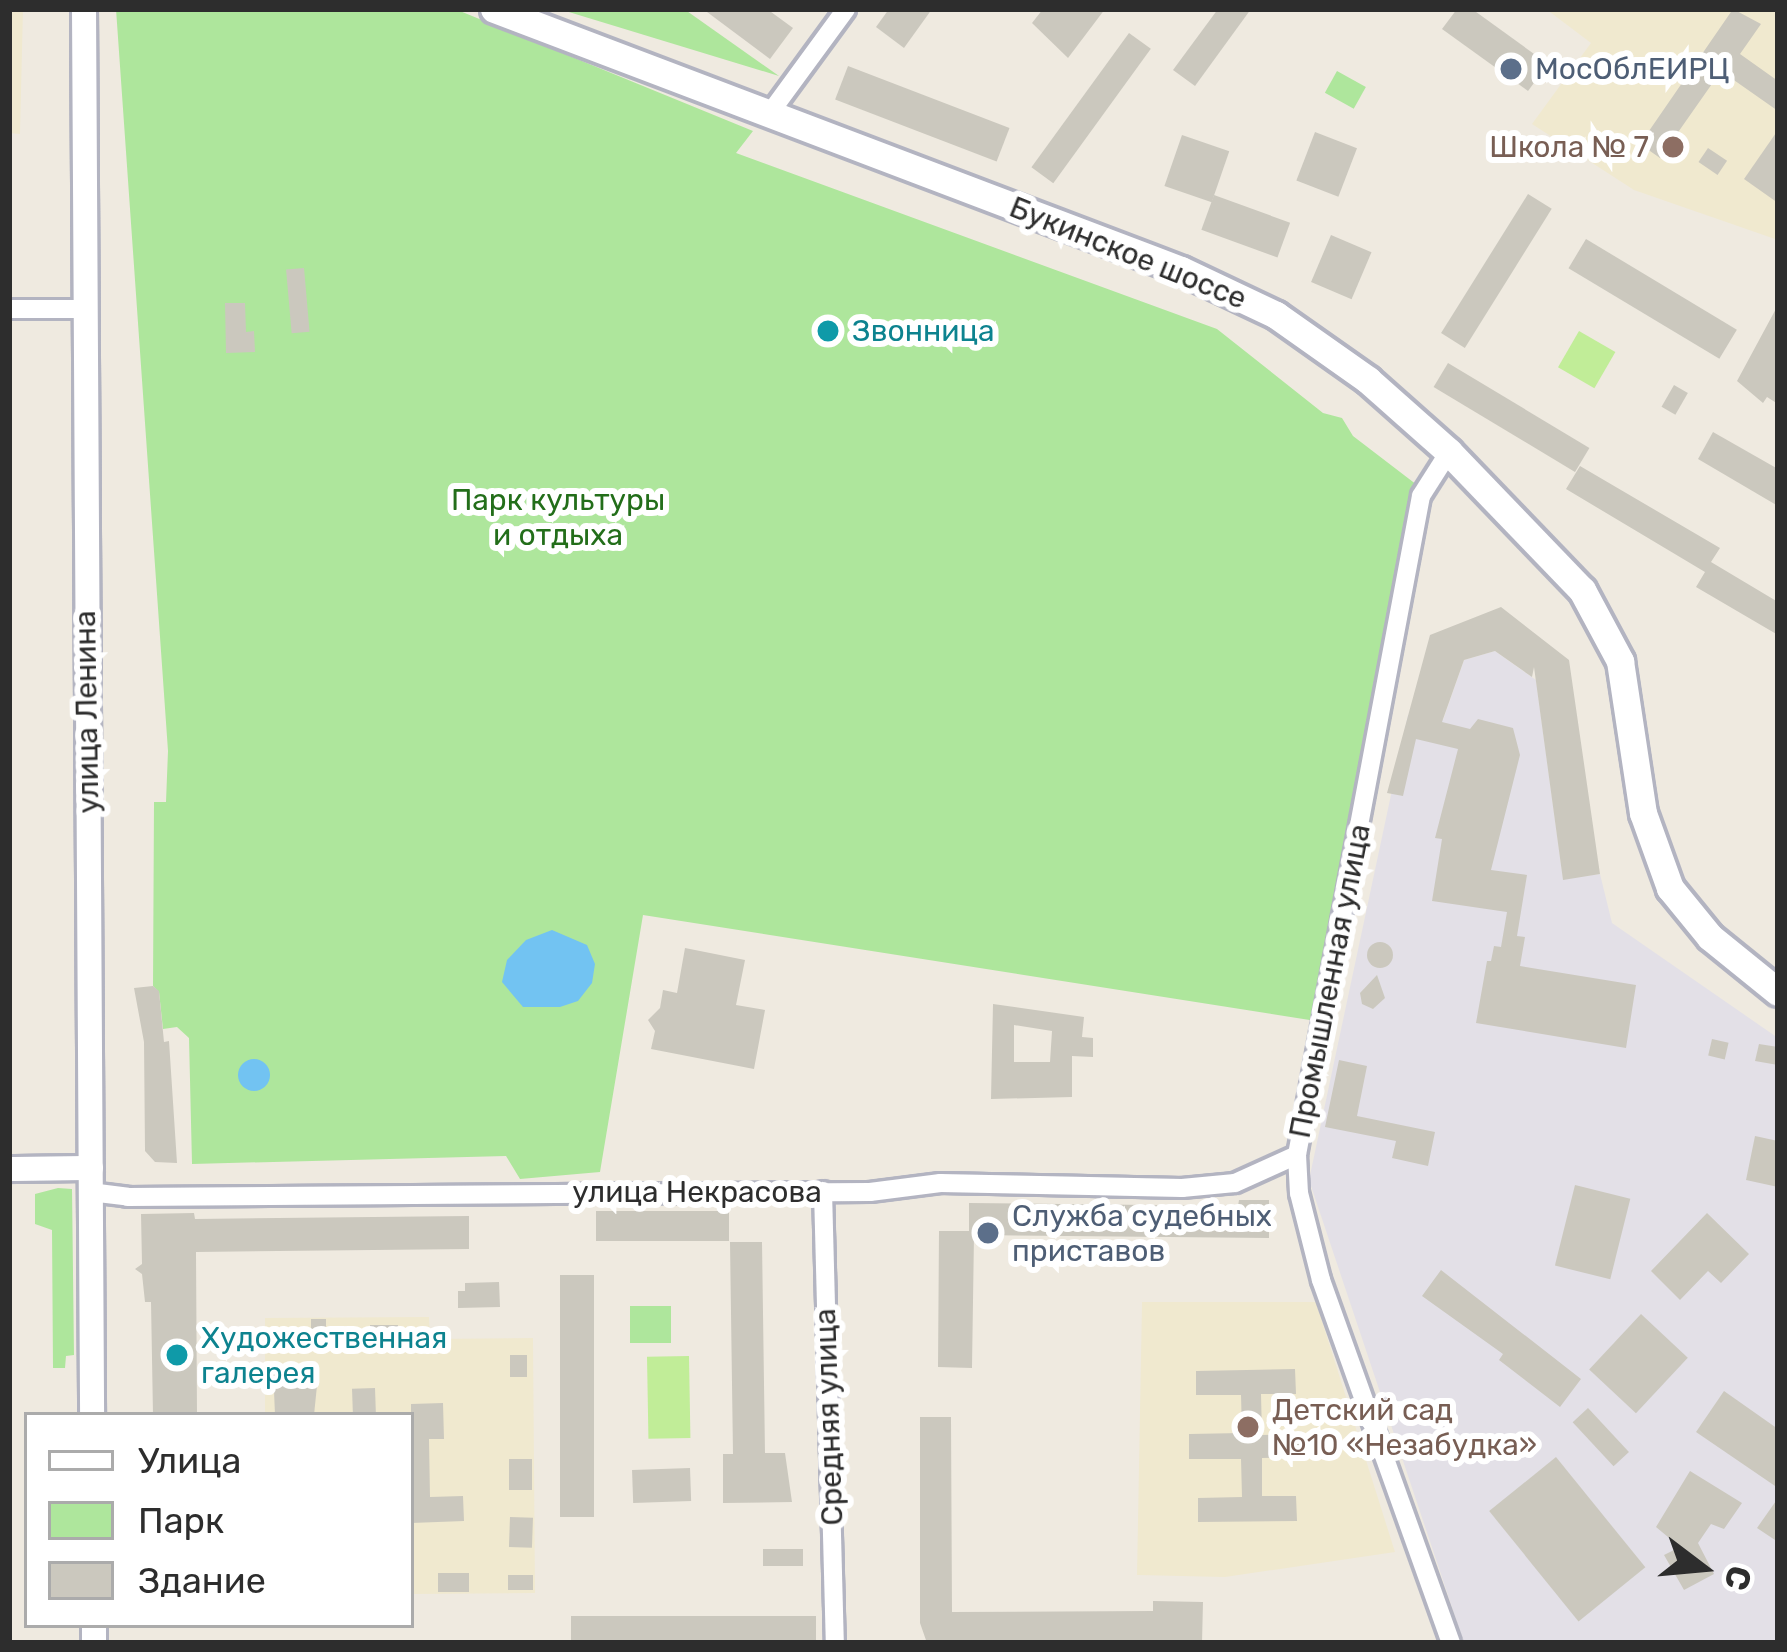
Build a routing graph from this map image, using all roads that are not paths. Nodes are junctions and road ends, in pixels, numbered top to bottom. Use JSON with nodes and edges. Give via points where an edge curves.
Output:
{"nodes":[{"id":1,"x":84,"y":9,"type":"edge"},
{"id":2,"x":494,"y":9,"type":"edge"},
{"id":3,"x":846,"y":9,"type":"edge"},
{"id":4,"x":767,"y":117,"type":"junction"},
{"id":5,"x":9,"y":309,"type":"edge"},
{"id":6,"x":84,"y":309,"type":"junction"},
{"id":7,"x":1449,"y":452,"type":"junction"},
{"id":8,"x":1778,"y":992,"type":"edge"},
{"id":9,"x":1297,"y":1155,"type":"junction"},
{"id":10,"x":9,"y":1169,"type":"edge"},
{"id":11,"x":91,"y":1180,"type":"junction"},
{"id":12,"x":824,"y":1191,"type":"junction"},
{"id":13,"x":92,"y":1412,"type":"edge"},
{"id":14,"x":835,"y":1643,"type":"edge"},
{"id":15,"x":1451,"y":1643,"type":"edge"}],
"edges":[{"from":1,"to":6,"type":"street","name":"улица Ленина"},
{"from":2,"to":4,"type":"main road","name":"Букинское шоссе"},
{"from":3,"to":4,"type":"street"},
{"from":4,"to":7,"type":"main road","name":"Букинское шоссе","via":[[1257,305],[1368,380]]},
{"from":5,"to":6,"type":"street"},
{"from":6,"to":11,"type":"street","name":"улица Ленина"},
{"from":7,"to":8,"type":"main road","name":"Букинское шоссе","via":[[1553,558],[1604,624],[1629,696],[1642,814],[1670,888],[1710,937]]},
{"from":7,"to":9,"type":"street","name":"Промышленная улица","via":[[1421,496]]},
{"from":9,"to":12,"type":"street","name":"улица Некрасова","via":[[1213,1186],[940,1183]]},
{"from":9,"to":15,"type":"street","name":"Промышленная улица","via":[[1321,1280]]},
{"from":10,"to":11,"type":"street","name":"улица Некрасова"},
{"from":11,"to":12,"type":"street","name":"улица Некрасова","via":[[128,1197]]},
{"from":11,"to":13,"type":"street","name":"улица Ленина"},
{"from":12,"to":14,"type":"street","name":"Средняя улица"}]}
